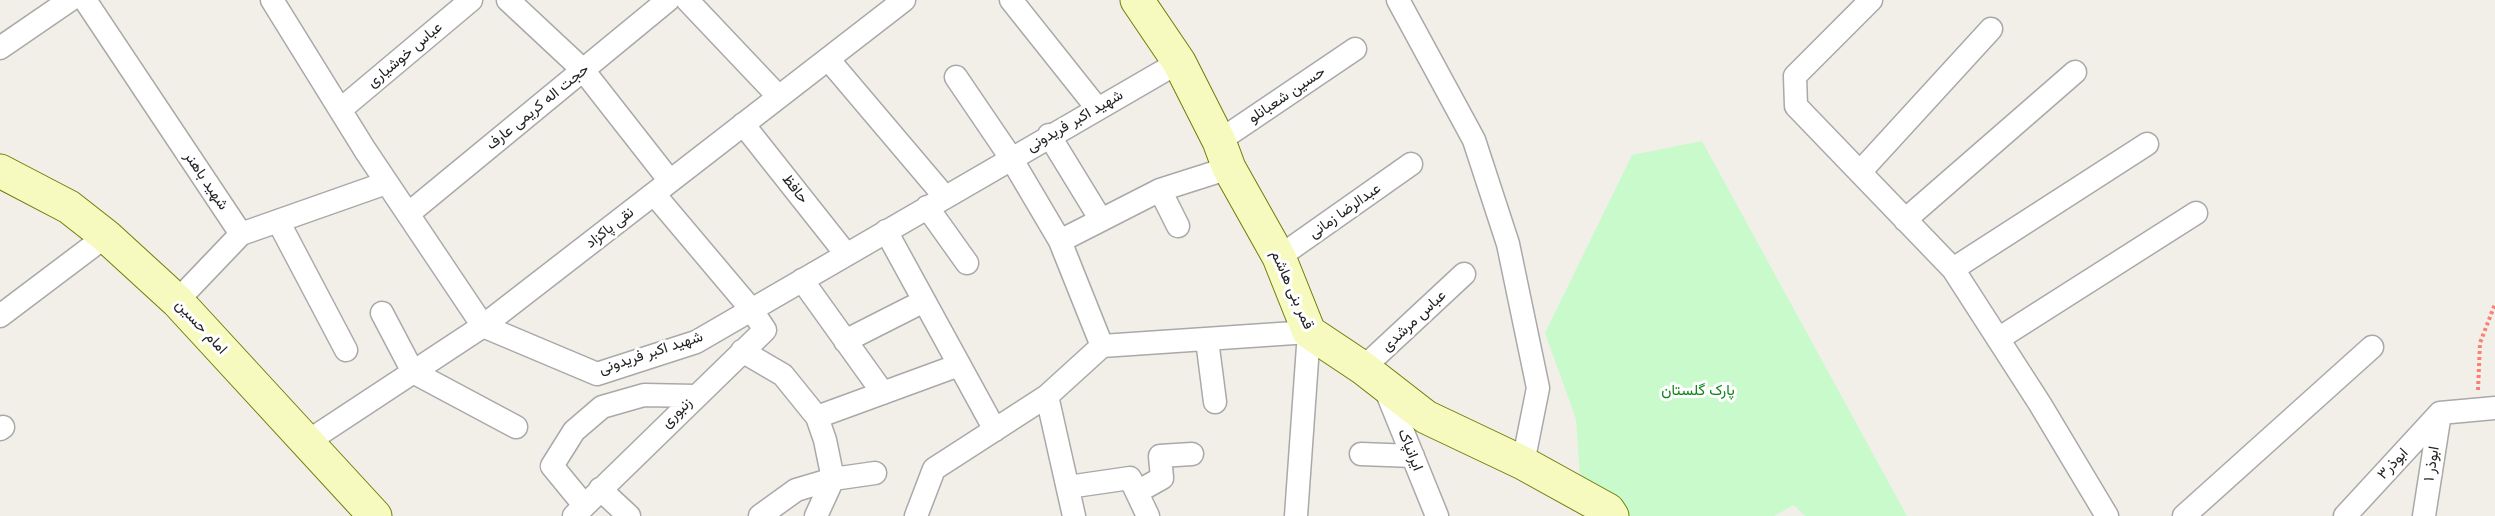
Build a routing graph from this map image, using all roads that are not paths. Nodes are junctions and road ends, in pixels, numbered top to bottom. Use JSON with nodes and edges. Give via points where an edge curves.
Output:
{"nodes":[{"id":1,"x":70,"y":0,"type":"edge"},
{"id":2,"x":85,"y":0,"type":"edge"},
{"id":3,"x":272,"y":0,"type":"edge"},
{"id":4,"x":471,"y":0,"type":"edge"},
{"id":5,"x":508,"y":0,"type":"edge"},
{"id":6,"x":668,"y":0,"type":"edge"},
{"id":7,"x":687,"y":0,"type":"edge"},
{"id":8,"x":904,"y":0,"type":"edge"},
{"id":9,"x":1011,"y":0,"type":"edge"},
{"id":10,"x":1137,"y":0,"type":"edge"},
{"id":11,"x":1398,"y":0,"type":"edge"},
{"id":12,"x":1871,"y":0,"type":"edge"},
{"id":13,"x":1991,"y":29,"type":"dead end"},
{"id":14,"x":0,"y":48,"type":"edge"},
{"id":15,"x":1355,"y":49,"type":"dead end"},
{"id":16,"x":828,"y":59,"type":"junction"},
{"id":17,"x":1179,"y":62,"type":"junction"},
{"id":18,"x":583,"y":70,"type":"junction"},
{"id":19,"x":2075,"y":72,"type":"dead end"},
{"id":20,"x":956,"y":77,"type":"dead end"},
{"id":21,"x":779,"y":97,"type":"junction"},
{"id":22,"x":1097,"y":108,"type":"junction"},
{"id":23,"x":340,"y":110,"type":"junction"},
{"id":24,"x":743,"y":124,"type":"junction"},
{"id":25,"x":1049,"y":135,"type":"junction"},
{"id":26,"x":2147,"y":144,"type":"dead end"},
{"id":27,"x":1224,"y":154,"type":"junction"},
{"id":28,"x":1011,"y":158,"type":"junction"},
{"id":29,"x":1411,"y":164,"type":"dead end"},
{"id":30,"x":0,"y":171,"type":"edge"},
{"id":31,"x":1860,"y":172,"type":"junction"},
{"id":32,"x":386,"y":183,"type":"junction"},
{"id":33,"x":662,"y":188,"type":"junction"},
{"id":34,"x":1160,"y":190,"type":"junction"},
{"id":35,"x":936,"y":202,"type":"junction"},
{"id":36,"x":2196,"y":213,"type":"dead end"},
{"id":37,"x":408,"y":214,"type":"junction"},
{"id":38,"x":1101,"y":220,"type":"junction"},
{"id":39,"x":1905,"y":220,"type":"junction"},
{"id":40,"x":278,"y":221,"type":"junction"},
{"id":41,"x":1178,"y":226,"type":"dead end"},
{"id":42,"x":886,"y":231,"type":"junction"},
{"id":43,"x":241,"y":234,"type":"junction"},
{"id":44,"x":106,"y":236,"type":"junction"},
{"id":45,"x":1060,"y":241,"type":"junction"},
{"id":46,"x":846,"y":254,"type":"junction"},
{"id":47,"x":1279,"y":257,"type":"junction"},
{"id":48,"x":967,"y":263,"type":"dead end"},
{"id":49,"x":1953,"y":269,"type":"junction"},
{"id":50,"x":1464,"y":274,"type":"dead end"},
{"id":51,"x":802,"y":280,"type":"junction"},
{"id":52,"x":177,"y":301,"type":"junction"},
{"id":53,"x":924,"y":301,"type":"junction"},
{"id":54,"x":751,"y":309,"type":"junction"},
{"id":55,"x":382,"y":313,"type":"dead end"},
{"id":56,"x":0,"y":316,"type":"edge"},
{"id":57,"x":483,"y":326,"type":"junction"},
{"id":58,"x":1309,"y":332,"type":"junction"},
{"id":59,"x":1998,"y":339,"type":"junction"},
{"id":60,"x":1207,"y":340,"type":"junction"},
{"id":61,"x":845,"y":341,"type":"junction"},
{"id":62,"x":1102,"y":346,"type":"junction"},
{"id":63,"x":2372,"y":347,"type":"dead end"},
{"id":64,"x":346,"y":350,"type":"dead end"},
{"id":65,"x":742,"y":351,"type":"junction"},
{"id":66,"x":959,"y":365,"type":"junction"},
{"id":67,"x":413,"y":372,"type":"junction"},
{"id":68,"x":1373,"y":376,"type":"junction"},
{"id":69,"x":883,"y":393,"type":"junction"},
{"id":70,"x":696,"y":396,"type":"junction"},
{"id":71,"x":1047,"y":396,"type":"junction"},
{"id":72,"x":1215,"y":402,"type":"dead end"},
{"id":73,"x":2486,"y":408,"type":"edge"},
{"id":74,"x":2440,"y":412,"type":"junction"},
{"id":75,"x":817,"y":417,"type":"junction"},
{"id":76,"x":516,"y":427,"type":"dead end"},
{"id":77,"x":995,"y":430,"type":"junction"},
{"id":78,"x":307,"y":442,"type":"junction"},
{"id":79,"x":1192,"y":454,"type":"dead end"},
{"id":80,"x":1361,"y":454,"type":"dead end"},
{"id":81,"x":1413,"y":456,"type":"junction"},
{"id":82,"x":1523,"y":463,"type":"junction"},
{"id":83,"x":875,"y":473,"type":"dead end"},
{"id":84,"x":832,"y":479,"type":"junction"},
{"id":85,"x":1068,"y":487,"type":"junction"},
{"id":86,"x":600,"y":489,"type":"junction"},
{"id":87,"x":1137,"y":492,"type":"junction"},
{"id":88,"x":579,"y":511,"type":"edge"},
{"id":89,"x":375,"y":516,"type":"edge"},
{"id":90,"x":629,"y":516,"type":"edge"},
{"id":91,"x":760,"y":516,"type":"edge"},
{"id":92,"x":816,"y":516,"type":"edge"},
{"id":93,"x":916,"y":516,"type":"edge"},
{"id":94,"x":1074,"y":516,"type":"edge"},
{"id":95,"x":1148,"y":516,"type":"edge"},
{"id":96,"x":1296,"y":516,"type":"edge"},
{"id":97,"x":1437,"y":516,"type":"edge"},
{"id":98,"x":1612,"y":516,"type":"edge"},
{"id":99,"x":2107,"y":516,"type":"edge"},
{"id":100,"x":2184,"y":516,"type":"edge"},
{"id":101,"x":2345,"y":516,"type":"edge"},
{"id":102,"x":2424,"y":516,"type":"edge"}],
"edges":[{"from":1,"to":14,"type":"street"},
{"from":2,"to":43,"type":"street","name":"شهید باهنر"},
{"from":3,"to":23,"type":"street"},
{"from":4,"to":23,"type":"street","name":"عباس خوشیاری"},
{"from":5,"to":18,"type":"street"},
{"from":6,"to":18,"type":"street","name":"حجت اله کریمی عارف"},
{"from":7,"to":21,"type":"street"},
{"from":8,"to":16,"type":"street","name":"نقی پاکزاد"},
{"from":9,"to":22,"type":"street"},
{"from":10,"to":17,"type":"street","name":"قمر بنی هاشم"},
{"from":11,"to":82,"type":"street","via":[[1474,140],[1508,244],[1538,388]]},
{"from":12,"to":31,"type":"street","via":[[1795,76],[1796,106]]},
{"from":13,"to":31,"type":"street"},
{"from":15,"to":27,"type":"street","name":"حسین شعبانلو"},
{"from":16,"to":21,"type":"street","name":"نقی پاکزاد"},
{"from":16,"to":35,"type":"street"},
{"from":17,"to":22,"type":"street","name":"شهید اکبر فریدونی"},
{"from":17,"to":27,"type":"street","name":"قمر بنی هاشم"},
{"from":18,"to":33,"type":"street"},
{"from":18,"to":37,"type":"street","name":"حجت اله کریمی عارف"},
{"from":19,"to":39,"type":"street"},
{"from":20,"to":28,"type":"street"},
{"from":21,"to":24,"type":"street","name":"نقی پاکزاد"},
{"from":22,"to":25,"type":"street","name":"شهید اکبر فریدونی"},
{"from":23,"to":32,"type":"street"},
{"from":24,"to":33,"type":"street","name":"نقی پاکزاد"},
{"from":24,"to":46,"type":"street","name":"حافظ"},
{"from":25,"to":28,"type":"street","name":"شهید اکبر فریدونی"},
{"from":25,"to":38,"type":"street"},
{"from":26,"to":49,"type":"street"},
{"from":27,"to":34,"type":"street","name":"حسین شعبانلو"},
{"from":27,"to":47,"type":"street","name":"قمر بنی هاشم"},
{"from":28,"to":35,"type":"street","name":"شهید اکبر فریدونی"},
{"from":28,"to":45,"type":"street"},
{"from":29,"to":47,"type":"street","name":"عبدالرضا زمانی"},
{"from":30,"to":44,"type":"street","name":"امام حسین","via":[[69,207]]},
{"from":31,"to":39,"type":"street"},
{"from":32,"to":37,"type":"street"},
{"from":32,"to":40,"type":"street"},
{"from":33,"to":54,"type":"street"},
{"from":33,"to":57,"type":"street","name":"نقی پاکزاد"},
{"from":34,"to":38,"type":"street","name":"حسین شعبانلو"},
{"from":34,"to":41,"type":"street"},
{"from":35,"to":42,"type":"street","name":"شهید اکبر فریدونی"},
{"from":35,"to":48,"type":"street"},
{"from":36,"to":59,"type":"street"},
{"from":37,"to":57,"type":"street"},
{"from":38,"to":45,"type":"street","name":"حسین شعبانلو"},
{"from":39,"to":49,"type":"street"},
{"from":40,"to":43,"type":"street"},
{"from":40,"to":64,"type":"street"},
{"from":42,"to":46,"type":"street","name":"شهید اکبر فریدونی"},
{"from":42,"to":53,"type":"street"},
{"from":43,"to":52,"type":"street"},
{"from":44,"to":52,"type":"street","name":"امام حسین"},
{"from":44,"to":56,"type":"street"},
{"from":45,"to":62,"type":"street"},
{"from":46,"to":51,"type":"street","name":"شهید اکبر فریدونی"},
{"from":47,"to":58,"type":"street","name":"قمر بنی هاشم"},
{"from":49,"to":59,"type":"street"},
{"from":50,"to":68,"type":"street","name":"عباس مرشدی"},
{"from":51,"to":54,"type":"street","name":"شهید اکبر فریدونی"},
{"from":51,"to":61,"type":"street"},
{"from":52,"to":78,"type":"street","name":"امام حسین"},
{"from":53,"to":61,"type":"street"},
{"from":53,"to":66,"type":"street"},
{"from":54,"to":57,"type":"street","name":"شهید اکبر فریدونی","via":[[696,342],[597,374]]},
{"from":54,"to":65,"type":"street","name":"زنبوری","via":[[765,330]]},
{"from":55,"to":67,"type":"street"},
{"from":57,"to":67,"type":"street","name":"نقی پاکزاد"},
{"from":58,"to":60,"type":"street"},
{"from":58,"to":68,"type":"street","name":"قمر بنی هاشم"},
{"from":58,"to":96,"type":"street"},
{"from":59,"to":99,"type":"street"},
{"from":60,"to":62,"type":"street"},
{"from":60,"to":72,"type":"street"},
{"from":61,"to":69,"type":"street"},
{"from":62,"to":71,"type":"street"},
{"from":63,"to":100,"type":"street"},
{"from":65,"to":70,"type":"street","name":"زنبوری"},
{"from":65,"to":75,"type":"street","via":[[783,375]]},
{"from":66,"to":69,"type":"street"},
{"from":66,"to":77,"type":"street"},
{"from":67,"to":76,"type":"street"},
{"from":67,"to":78,"type":"street","name":"نقی پاکزاد"},
{"from":68,"to":81,"type":"street","name":"ایرانپاک"},
{"from":68,"to":82,"type":"street","name":"قمر بنی هاشم","via":[[1426,417]]},
{"from":69,"to":75,"type":"street"},
{"from":70,"to":86,"type":"street","name":"زنبوری"},
{"from":70,"to":88,"type":"street","via":[[644,395],[602,407],[574,431],[552,466]]},
{"from":71,"to":77,"type":"street"},
{"from":71,"to":85,"type":"street"},
{"from":73,"to":74,"type":"street"},
{"from":74,"to":101,"type":"street","name":"ابوذر۳"},
{"from":74,"to":102,"type":"street","name":"ابوذر ۱"},
{"from":75,"to":84,"type":"street"},
{"from":77,"to":93,"type":"street","via":[[934,469]]},
{"from":78,"to":89,"type":"street","name":"امام حسین"},
{"from":79,"to":87,"type":"street","via":[[1160,456],[1162,478]]},
{"from":80,"to":81,"type":"street"},
{"from":81,"to":97,"type":"street","name":"ایرانپاک"},
{"from":82,"to":98,"type":"street","name":"قمر بنی هاشم","via":[[1608,510]]},
{"from":83,"to":84,"type":"street"},
{"from":84,"to":91,"type":"street","via":[[796,490]]},
{"from":84,"to":92,"type":"street"},
{"from":85,"to":87,"type":"street","via":[[1130,478]]},
{"from":85,"to":94,"type":"street"},
{"from":86,"to":88,"type":"street","name":"زنبوری"},
{"from":86,"to":90,"type":"street"},
{"from":87,"to":95,"type":"street"}]}
